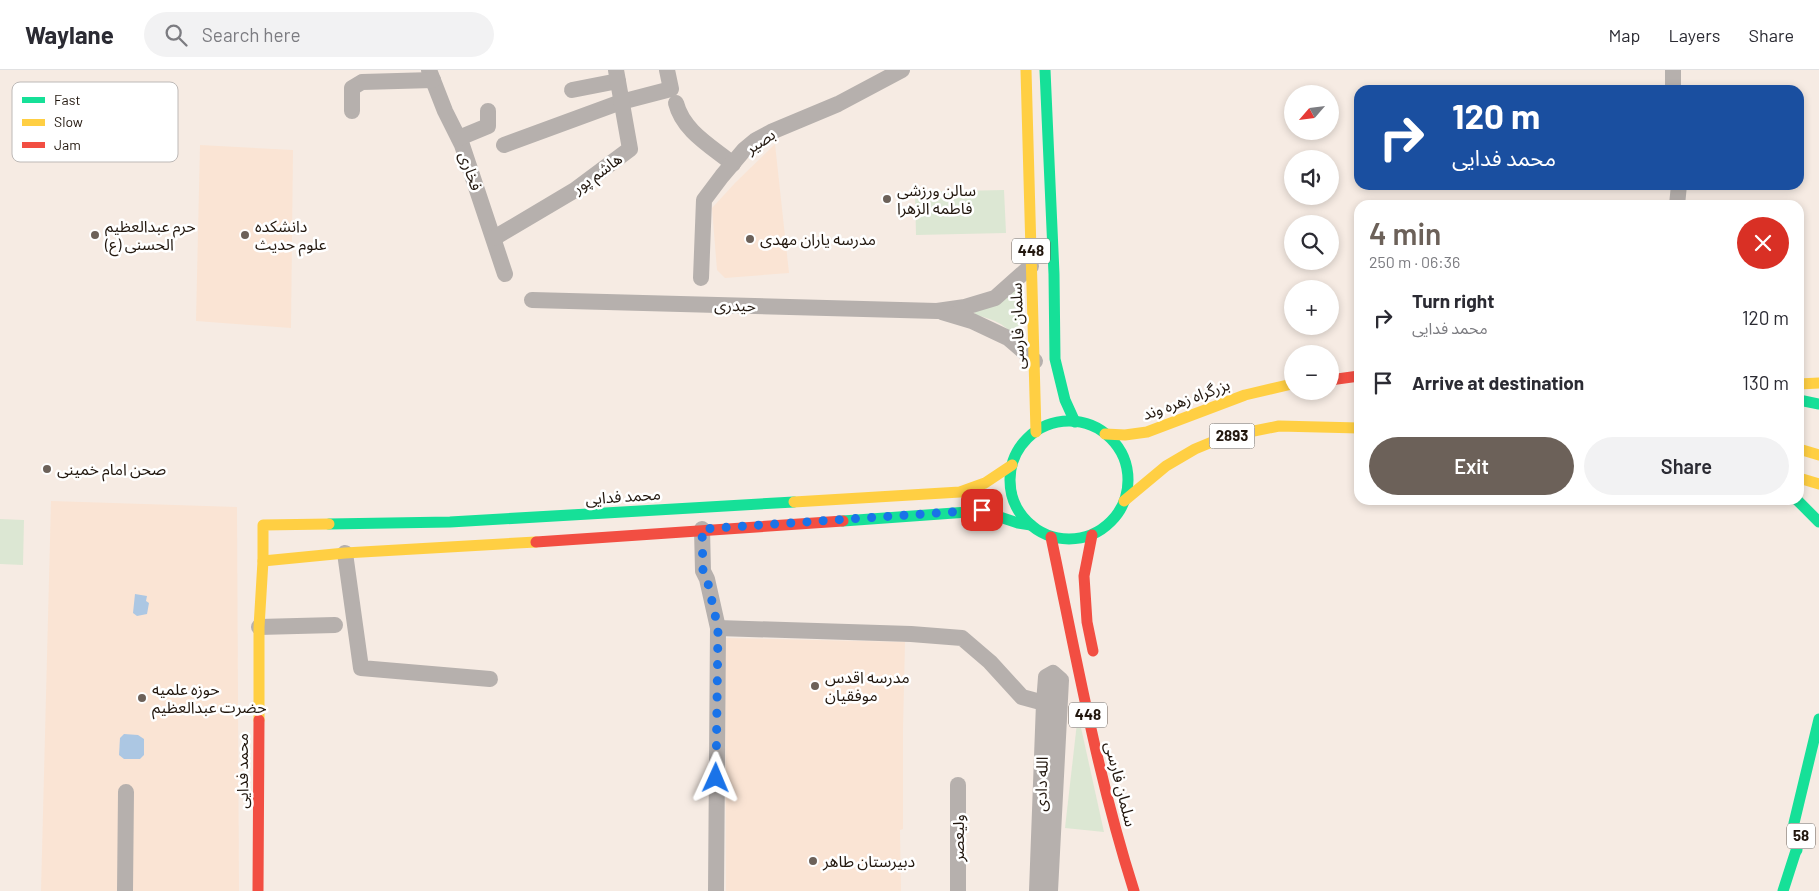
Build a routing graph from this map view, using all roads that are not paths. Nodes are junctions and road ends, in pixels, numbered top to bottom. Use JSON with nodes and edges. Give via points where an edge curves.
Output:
{"nodes":[{"id":1,"x":667,"y":70,"type":"edge"},
{"id":2,"x":902,"y":70,"type":"edge"},
{"id":3,"x":1026,"y":70,"type":"edge"},
{"id":4,"x":1046,"y":70,"type":"edge"},
{"id":5,"x":1673,"y":70,"type":"edge"},
{"id":6,"x":431,"y":75,"type":"edge"},
{"id":7,"x":617,"y":75,"type":"edge"},
{"id":8,"x":1673,"y":85,"type":"edge"},
{"id":9,"x":572,"y":90,"type":"dead end"},
{"id":10,"x":621,"y":102,"type":"junction"},
{"id":11,"x":676,"y":103,"type":"dead end"},
{"id":12,"x":352,"y":111,"type":"dead end"},
{"id":13,"x":488,"y":111,"type":"dead end"},
{"id":14,"x":459,"y":138,"type":"junction"},
{"id":15,"x":504,"y":145,"type":"dead end"},
{"id":16,"x":733,"y":164,"type":"junction"},
{"id":17,"x":494,"y":238,"type":"junction"},
{"id":18,"x":1031,"y":266,"type":"junction"},
{"id":19,"x":505,"y":274,"type":"dead end"},
{"id":20,"x":701,"y":278,"type":"dead end"},
{"id":21,"x":532,"y":300,"type":"dead end"},
{"id":22,"x":937,"y":310,"type":"junction"},
{"id":23,"x":1035,"y":361,"type":"junction"},
{"id":24,"x":1354,"y":377,"type":"edge"},
{"id":25,"x":1339,"y":379,"type":"edge"},
{"id":26,"x":1819,"y":382,"type":"edge"},
{"id":27,"x":1804,"y":384,"type":"edge"},
{"id":28,"x":1284,"y":386,"type":"edge"},
{"id":29,"x":1804,"y":401,"type":"edge"},
{"id":30,"x":1819,"y":404,"type":"edge"},
{"id":31,"x":1325,"y":415,"type":"dead end"},
{"id":32,"x":1075,"y":422,"type":"junction"},
{"id":33,"x":1279,"y":426,"type":"junction"},
{"id":34,"x":1354,"y":428,"type":"edge"},
{"id":35,"x":1036,"y":432,"type":"junction"},
{"id":36,"x":1105,"y":434,"type":"junction"},
{"id":37,"x":1804,"y":450,"type":"edge"},
{"id":38,"x":1819,"y":455,"type":"edge"},
{"id":39,"x":1012,"y":465,"type":"junction"},
{"id":40,"x":1804,"y":480,"type":"edge"},
{"id":41,"x":1819,"y":484,"type":"edge"},
{"id":42,"x":1124,"y":501,"type":"junction"},
{"id":43,"x":1802,"y":505,"type":"edge"},
{"id":44,"x":1819,"y":522,"type":"edge"},
{"id":45,"x":1031,"y":526,"type":"junction"},
{"id":46,"x":702,"y":529,"type":"junction"},
{"id":47,"x":451,"y":535,"type":"junction"},
{"id":48,"x":1092,"y":535,"type":"junction"},
{"id":49,"x":1051,"y":537,"type":"junction"},
{"id":50,"x":345,"y":553,"type":"junction"},
{"id":51,"x":263,"y":561,"type":"junction"},
{"id":52,"x":335,"y":625,"type":"dead end"},
{"id":53,"x":259,"y":627,"type":"junction"},
{"id":54,"x":718,"y":628,"type":"junction"},
{"id":55,"x":1094,"y":660,"type":"dead end"},
{"id":56,"x":490,"y":679,"type":"dead end"},
{"id":57,"x":1044,"y":703,"type":"junction"},
{"id":58,"x":1819,"y":719,"type":"edge"},
{"id":59,"x":958,"y":785,"type":"dead end"},
{"id":60,"x":126,"y":792,"type":"dead end"},
{"id":61,"x":1808,"y":815,"type":"dead end"},
{"id":62,"x":1796,"y":850,"type":"junction"},
{"id":63,"x":125,"y":891,"type":"edge"},
{"id":64,"x":258,"y":891,"type":"edge"},
{"id":65,"x":716,"y":891,"type":"edge"},
{"id":66,"x":958,"y":891,"type":"edge"},
{"id":67,"x":1037,"y":891,"type":"edge"},
{"id":68,"x":1050,"y":891,"type":"edge"},
{"id":69,"x":1134,"y":891,"type":"edge"},
{"id":70,"x":1783,"y":891,"type":"edge"}],
"edges":[{"from":1,"to":10,"type":"street","via":[[670,89]]},
{"from":2,"to":16,"type":"street","name":"بصیر","via":[[838,104],[756,140]]},
{"from":3,"to":18,"type":"main road","name":"سلمان فارسی","number":"448"},
{"from":4,"to":32,"type":"main road","number":"448","via":[[1055,359],[1065,400]]},
{"from":5,"to":8,"type":"street"},
{"from":6,"to":12,"type":"street","via":[[355,84],[352,88]]},
{"from":6,"to":14,"type":"street","name":"فخاری"},
{"from":7,"to":9,"type":"street"},
{"from":7,"to":10,"type":"street","name":"هاشم پور"},
{"from":10,"to":15,"type":"street"},
{"from":10,"to":17,"type":"street","name":"هاشم پور","via":[[630,149],[576,190]]},
{"from":11,"to":16,"type":"street","via":[[678,113],[689,129]]},
{"from":13,"to":14,"type":"street","via":[[488,126]]},
{"from":14,"to":17,"type":"street","name":"فخاری"},
{"from":16,"to":20,"type":"street","name":"بصیر","via":[[704,200]]},
{"from":17,"to":19,"type":"street","name":"فخاری"},
{"from":18,"to":22,"type":"street","via":[[995,298],[965,307]]},
{"from":18,"to":23,"type":"main road","name":"سلمان فارسی","number":"448"},
{"from":21,"to":22,"type":"street","name":"حیدری"},
{"from":22,"to":23,"type":"street","via":[[1008,338]]},
{"from":23,"to":35,"type":"main road","name":"سلمان فارسی","number":"448"},
{"from":24,"to":25,"type":"main road"},
{"from":26,"to":27,"type":"main road"},
{"from":28,"to":36,"type":"main road","name":"بزرگراه زهره وند","number":"2893","via":[[1228,401],[1147,432]]},
{"from":29,"to":30,"type":"main road"},
{"from":31,"to":33,"type":"main road"},
{"from":32,"to":35,"type":"main road","via":[[1055,424]]},
{"from":32,"to":36,"type":"main road"},
{"from":33,"to":34,"type":"main road","number":"2893"},
{"from":33,"to":42,"type":"main road","number":"2893","via":[[1224,437],[1195,449],[1166,466]]},
{"from":35,"to":39,"type":"main road","via":[[1025,440]]},
{"from":36,"to":42,"type":"main road","via":[[1115,443],[1127,469]]},
{"from":37,"to":38,"type":"main road"},
{"from":39,"to":45,"type":"main road","via":[[1013,498]]},
{"from":39,"to":47,"type":"main road","name":"محمد فدایی","via":[[986,483],[960,492]]},
{"from":40,"to":41,"type":"main road"},
{"from":42,"to":48,"type":"main road","via":[[1106,527]]},
{"from":43,"to":44,"type":"main road"},
{"from":45,"to":46,"type":"main road","name":"محمد فدایی","via":[[982,510]]},
{"from":45,"to":49,"type":"main road"},
{"from":46,"to":47,"type":"main road","name":"محمد فدایی"},
{"from":46,"to":54,"type":"street","via":[[703,571]]},
{"from":47,"to":50,"type":"main road","name":"محمد فدایی"},
{"from":47,"to":51,"type":"main road","name":"محمد فدایی","via":[[263,526]]},
{"from":48,"to":49,"type":"main road","via":[[1064,540]]},
{"from":48,"to":55,"type":"main road","via":[[1084,576]]},
{"from":49,"to":69,"type":"main road","name":"سلمان فارسی","number":"448","via":[[1101,776]]},
{"from":50,"to":51,"type":"main road","name":"محمد فدایی"},
{"from":50,"to":56,"type":"street","via":[[360,668]]},
{"from":51,"to":53,"type":"main road","name":"محمد فدایی"},
{"from":52,"to":53,"type":"street"},
{"from":53,"to":64,"type":"main road","name":"محمد فدایی"},
{"from":54,"to":57,"type":"street","via":[[962,638],[990,662],[1022,697]]},
{"from":54,"to":65,"type":"street"},
{"from":57,"to":67,"type":"street","name":"الله دادی"},
{"from":57,"to":68,"type":"street","name":"الله دادی","via":[[1054,679]]},
{"from":58,"to":62,"type":"main road","via":[[1794,823]]},
{"from":59,"to":66,"type":"street","name":"ولیعصر"},
{"from":60,"to":63,"type":"street"},
{"from":61,"to":62,"type":"main road","number":"58"},
{"from":62,"to":70,"type":"main road","number":"58"}]}
